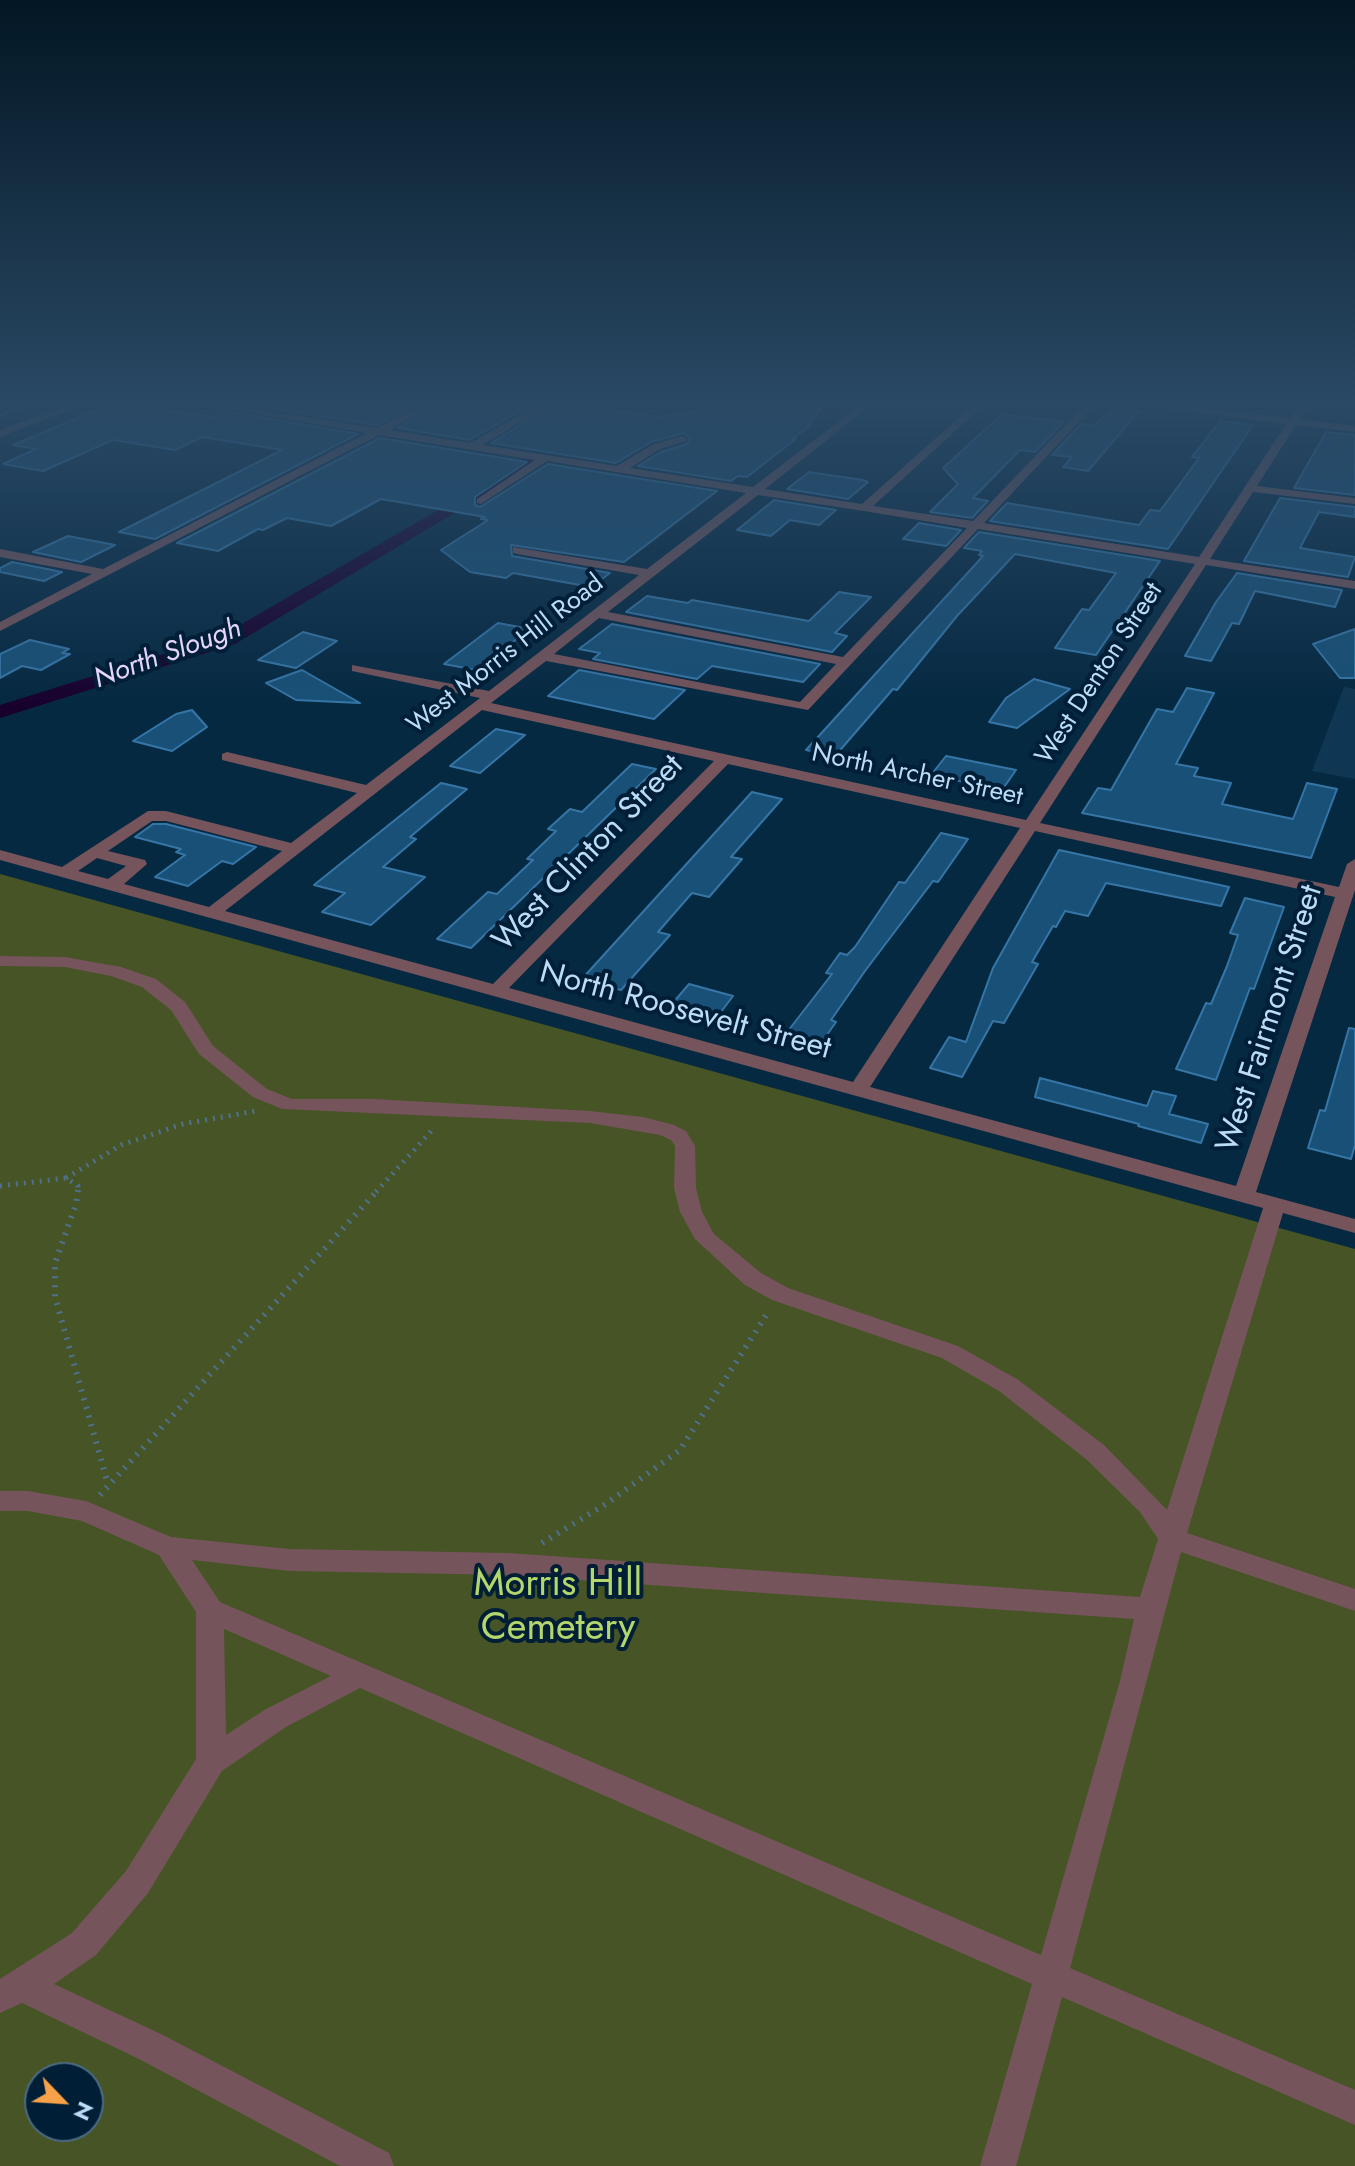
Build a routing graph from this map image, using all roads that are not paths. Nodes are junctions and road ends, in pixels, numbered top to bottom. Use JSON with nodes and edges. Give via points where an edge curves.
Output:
{"nodes":[{"id":1,"x":233,"y":506,"type":"edge"},
{"id":2,"x":736,"y":506,"type":"edge"},
{"id":3,"x":852,"y":506,"type":"edge"},
{"id":4,"x":994,"y":506,"type":"edge"},
{"id":5,"x":1238,"y":506,"type":"edge"},
{"id":6,"x":864,"y":508,"type":"joint"},
{"id":7,"x":976,"y":525,"type":"junction"},
{"id":8,"x":517,"y":550,"type":"dead end"},
{"id":9,"x":0,"y":553,"type":"edge"},
{"id":10,"x":1202,"y":561,"type":"junction"},
{"id":11,"x":104,"y":573,"type":"junction"},
{"id":12,"x":649,"y":573,"type":"junction"},
{"id":13,"x":1355,"y":585,"type":"edge"},
{"id":14,"x":597,"y":614,"type":"junction"},
{"id":15,"x":0,"y":627,"type":"edge"},
{"id":16,"x":543,"y":656,"type":"junction"},
{"id":17,"x":847,"y":662,"type":"junction"},
{"id":18,"x":357,"y":668,"type":"dead end"},
{"id":19,"x":485,"y":701,"type":"junction"},
{"id":20,"x":227,"y":757,"type":"dead end"},
{"id":21,"x":724,"y":759,"type":"junction"},
{"id":22,"x":370,"y":791,"type":"junction"},
{"id":23,"x":1030,"y":825,"type":"junction"},
{"id":24,"x":294,"y":849,"type":"junction"},
{"id":25,"x":94,"y":852,"type":"junction"},
{"id":26,"x":0,"y":855,"type":"edge"},
{"id":27,"x":1355,"y":864,"type":"edge"},
{"id":28,"x":64,"y":873,"type":"junction"},
{"id":29,"x":110,"y":886,"type":"junction"},
{"id":30,"x":1345,"y":894,"type":"junction"},
{"id":31,"x":212,"y":913,"type":"junction"},
{"id":32,"x":0,"y":961,"type":"edge"},
{"id":33,"x":496,"y":991,"type":"junction"},
{"id":34,"x":858,"y":1090,"type":"junction"},
{"id":35,"x":1244,"y":1194,"type":"junction"},
{"id":36,"x":1275,"y":1203,"type":"junction"},
{"id":37,"x":1355,"y":1226,"type":"edge"},
{"id":38,"x":0,"y":1501,"type":"edge"},
{"id":39,"x":1173,"y":1539,"type":"junction"},
{"id":40,"x":168,"y":1547,"type":"junction"},
{"id":41,"x":1355,"y":1600,"type":"edge"},
{"id":42,"x":1150,"y":1609,"type":"junction"},
{"id":43,"x":210,"y":1610,"type":"junction"},
{"id":44,"x":357,"y":1676,"type":"junction"},
{"id":45,"x":211,"y":1761,"type":"junction"},
{"id":46,"x":1051,"y":1977,"type":"junction"},
{"id":47,"x":11,"y":1991,"type":"edge"},
{"id":48,"x":1355,"y":2108,"type":"edge"},
{"id":49,"x":376,"y":2166,"type":"edge"},
{"id":50,"x":998,"y":2166,"type":"edge"}],
"edges":[{"from":1,"to":11,"type":"street"},
{"from":2,"to":12,"type":"street","name":"West Morris Hill Road"},
{"from":3,"to":6,"type":"street"},
{"from":4,"to":7,"type":"street"},
{"from":5,"to":10,"type":"street","name":"West Denton Street"},
{"from":6,"to":7,"type":"street"},
{"from":7,"to":10,"type":"street"},
{"from":7,"to":17,"type":"street"},
{"from":8,"to":12,"type":"street"},
{"from":9,"to":11,"type":"street"},
{"from":10,"to":13,"type":"street"},
{"from":10,"to":23,"type":"street","name":"West Denton Street"},
{"from":11,"to":15,"type":"street"},
{"from":12,"to":14,"type":"street","name":"West Morris Hill Road"},
{"from":14,"to":16,"type":"street","name":"West Morris Hill Road"},
{"from":14,"to":17,"type":"street"},
{"from":16,"to":17,"type":"street","via":[[803,707]]},
{"from":16,"to":19,"type":"street","name":"West Morris Hill Road"},
{"from":18,"to":19,"type":"street","name":"North Archer Street"},
{"from":19,"to":21,"type":"street","name":"North Archer Street"},
{"from":19,"to":22,"type":"street","name":"West Morris Hill Road"},
{"from":20,"to":22,"type":"street"},
{"from":21,"to":23,"type":"street","name":"North Archer Street"},
{"from":21,"to":33,"type":"street","name":"West Clinton Street"},
{"from":22,"to":24,"type":"street","name":"West Morris Hill Road"},
{"from":23,"to":30,"type":"street","name":"North Archer Street"},
{"from":23,"to":34,"type":"street","name":"West Denton Street"},
{"from":24,"to":25,"type":"street","via":[[148,816]]},
{"from":24,"to":31,"type":"street","name":"West Morris Hill Road"},
{"from":25,"to":28,"type":"street"},
{"from":25,"to":29,"type":"street","via":[[139,864]]},
{"from":26,"to":28,"type":"street","name":"North Roosevelt Street"},
{"from":27,"to":30,"type":"street","name":"West Fairmont Street"},
{"from":28,"to":29,"type":"street","name":"North Roosevelt Street"},
{"from":29,"to":31,"type":"street","name":"North Roosevelt Street"},
{"from":30,"to":35,"type":"street","name":"West Fairmont Street"},
{"from":31,"to":33,"type":"street","name":"North Roosevelt Street"},
{"from":32,"to":39,"type":"street","via":[[65,962],[149,983],[178,1006],[206,1050],[260,1093],[289,1105],[590,1117],[643,1123],[679,1136],[685,1146],[691,1212],[706,1239],[753,1279],[780,1294],[950,1352],[1008,1385],[1095,1452],[1149,1505]]},
{"from":33,"to":34,"type":"street","name":"North Roosevelt Street"},
{"from":34,"to":35,"type":"street","name":"North Roosevelt Street"},
{"from":35,"to":36,"type":"street","name":"North Roosevelt Street"},
{"from":36,"to":37,"type":"street","name":"North Roosevelt Street"},
{"from":36,"to":39,"type":"street"},
{"from":38,"to":40,"type":"street","via":[[86,1511]]},
{"from":39,"to":41,"type":"street"},
{"from":39,"to":42,"type":"street"},
{"from":40,"to":42,"type":"street","via":[[290,1560],[508,1564]]},
{"from":40,"to":43,"type":"street"},
{"from":42,"to":46,"type":"street"},
{"from":43,"to":44,"type":"street"},
{"from":43,"to":45,"type":"street"},
{"from":44,"to":45,"type":"street","via":[[276,1718]]},
{"from":44,"to":46,"type":"street"},
{"from":45,"to":47,"type":"street","via":[[137,1882],[84,1944]]},
{"from":46,"to":48,"type":"street"},
{"from":46,"to":50,"type":"street"},
{"from":47,"to":49,"type":"street","via":[[151,2047]]}]}
